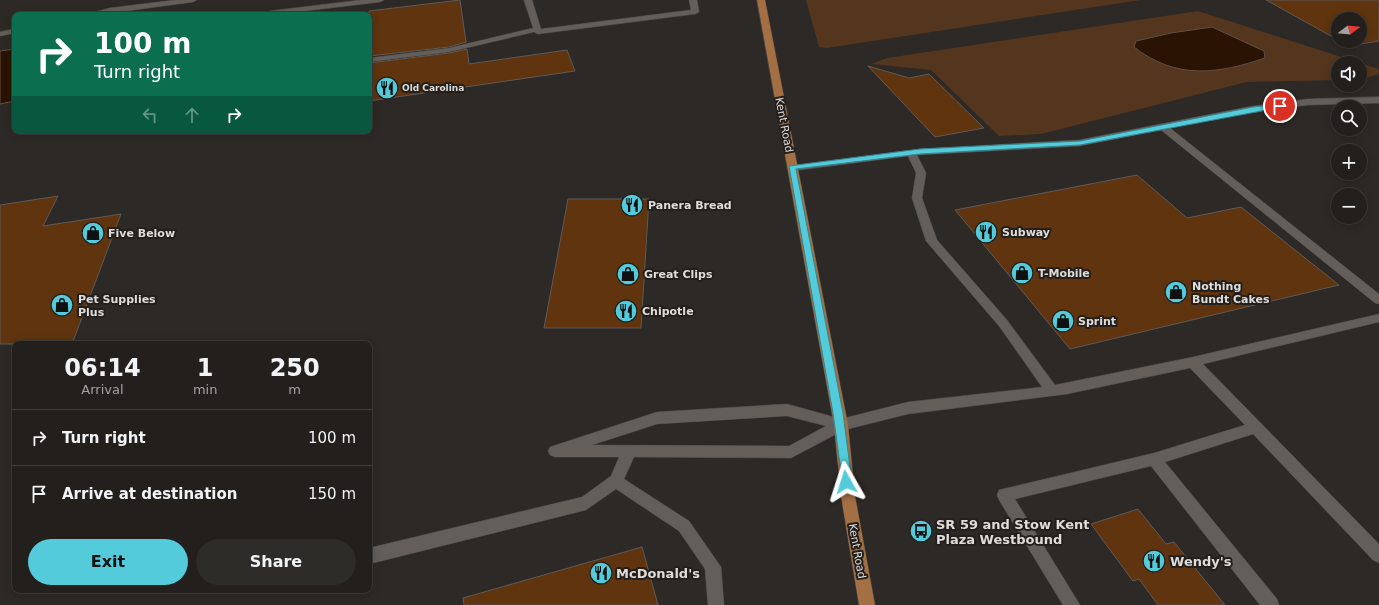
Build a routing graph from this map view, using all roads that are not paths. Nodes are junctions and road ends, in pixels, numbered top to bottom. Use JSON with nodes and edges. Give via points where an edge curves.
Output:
{"nodes":[{"id":1,"x":192,"y":0,"type":"edge"},
{"id":2,"x":380,"y":0,"type":"edge"},
{"id":3,"x":528,"y":0,"type":"edge"},
{"id":4,"x":694,"y":0,"type":"edge"},
{"id":5,"x":761,"y":0,"type":"edge"},
{"id":6,"x":319,"y":11,"type":"edge"},
{"id":7,"x":101,"y":12,"type":"edge"},
{"id":8,"x":294,"y":12,"type":"edge"},
{"id":9,"x":537,"y":29,"type":"junction"},
{"id":10,"x":12,"y":32,"type":"edge"},
{"id":11,"x":0,"y":34,"type":"edge"},
{"id":12,"x":372,"y":60,"type":"edge"},
{"id":13,"x":1379,"y":100,"type":"edge"},
{"id":14,"x":1162,"y":126,"type":"junction"},
{"id":15,"x":911,"y":153,"type":"junction"},
{"id":16,"x":792,"y":168,"type":"junction"},
{"id":17,"x":1379,"y":300,"type":"edge"},
{"id":18,"x":1379,"y":318,"type":"edge"},
{"id":19,"x":1193,"y":362,"type":"junction"},
{"id":20,"x":1052,"y":391,"type":"junction"},
{"id":21,"x":840,"y":426,"type":"junction"},
{"id":22,"x":1256,"y":427,"type":"junction"},
{"id":23,"x":629,"y":452,"type":"junction"},
{"id":24,"x":1154,"y":459,"type":"junction"},
{"id":25,"x":616,"y":481,"type":"junction"},
{"id":26,"x":372,"y":555,"type":"edge"},
{"id":27,"x":1379,"y":555,"type":"edge"},
{"id":28,"x":716,"y":605,"type":"edge"},
{"id":29,"x":866,"y":605,"type":"edge"},
{"id":30,"x":1072,"y":605,"type":"edge"},
{"id":31,"x":1271,"y":605,"type":"edge"}],
"edges":[{"from":1,"to":7,"type":"lane"},
{"from":2,"to":6,"type":"lane"},
{"from":3,"to":9,"type":"lane"},
{"from":4,"to":9,"type":"lane","via":[[695,12],[538,32]]},
{"from":5,"to":16,"type":"main road","name":"Kent Road"},
{"from":6,"to":8,"type":"lane"},
{"from":9,"to":12,"type":"lane","via":[[449,50]]},
{"from":10,"to":11,"type":"lane"},
{"from":13,"to":14,"type":"lane","via":[[1308,102],[1253,109]]},
{"from":14,"to":15,"type":"lane","via":[[1080,143]]},
{"from":14,"to":17,"type":"lane"},
{"from":15,"to":16,"type":"lane"},
{"from":15,"to":20,"type":"lane","via":[[921,173],[917,198],[932,241],[1003,323]]},
{"from":16,"to":21,"type":"main road","name":"Kent Road"},
{"from":18,"to":19,"type":"lane"},
{"from":19,"to":20,"type":"lane"},
{"from":19,"to":22,"type":"lane"},
{"from":20,"to":21,"type":"lane","via":[[908,408]]},
{"from":21,"to":23,"type":"lane","via":[[791,452]]},
{"from":21,"to":23,"type":"lane","via":[[786,410],[657,418],[555,451]]},
{"from":21,"to":29,"type":"main road","name":"Kent Road","via":[[848,496]]},
{"from":22,"to":24,"type":"lane"},
{"from":22,"to":27,"type":"lane"},
{"from":23,"to":25,"type":"lane"},
{"from":24,"to":30,"type":"lane","via":[[1004,495]]},
{"from":24,"to":31,"type":"lane"},
{"from":25,"to":26,"type":"lane","via":[[586,503]]},
{"from":25,"to":28,"type":"lane","via":[[684,526],[713,567]]}]}
